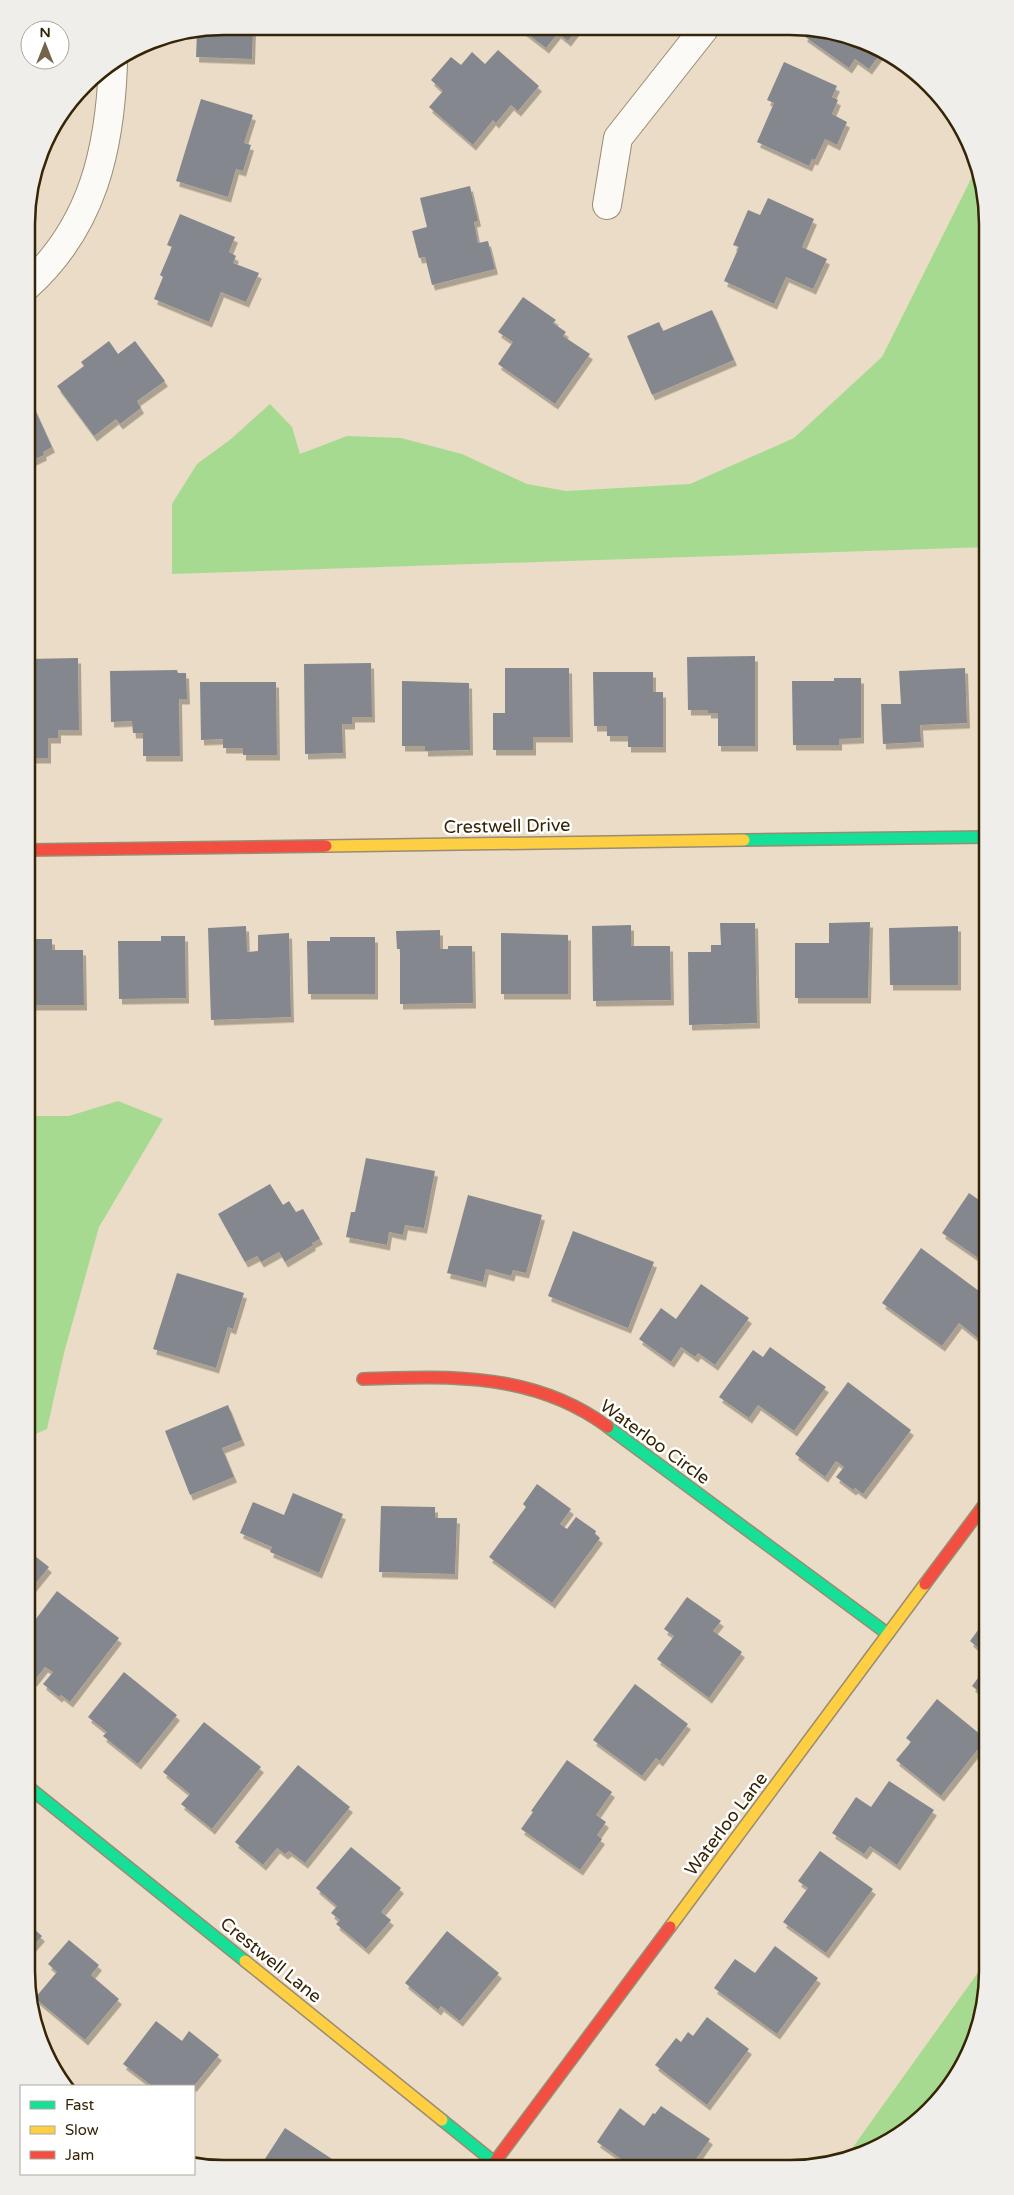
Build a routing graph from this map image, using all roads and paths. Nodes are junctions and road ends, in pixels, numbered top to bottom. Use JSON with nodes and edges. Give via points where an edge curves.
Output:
{"nodes":[{"id":1,"x":699,"y":35,"type":"edge"},
{"id":2,"x":113,"y":71,"type":"edge"},
{"id":3,"x":607,"y":205,"type":"dead end"},
{"id":4,"x":35,"y":277,"type":"edge"},
{"id":5,"x":979,"y":838,"type":"edge"},
{"id":6,"x":35,"y":850,"type":"edge"},
{"id":7,"x":363,"y":1378,"type":"dead end"},
{"id":8,"x":979,"y":1512,"type":"edge"},
{"id":9,"x":888,"y":1634,"type":"junction"},
{"id":10,"x":35,"y":1792,"type":"edge"},
{"id":11,"x":487,"y":2160,"type":"edge"},
{"id":12,"x":497,"y":2160,"type":"edge"}],
"edges":[{"from":1,"to":3,"type":"street","via":[[618,138]]},
{"from":2,"to":4,"type":"street","via":[[110,120],[92,188],[78,220]]},
{"from":5,"to":6,"type":"street","name":"Crestwell Drive"},
{"from":7,"to":9,"type":"street","name":"Waterloo Circle","via":[[468,1377],[530,1388],[575,1406],[600,1421]]},
{"from":8,"to":9,"type":"street","name":"Waterloo Lane"},
{"from":9,"to":12,"type":"street","name":"Waterloo Lane"},
{"from":10,"to":11,"type":"street","name":"Crestwell Lane"}]}
